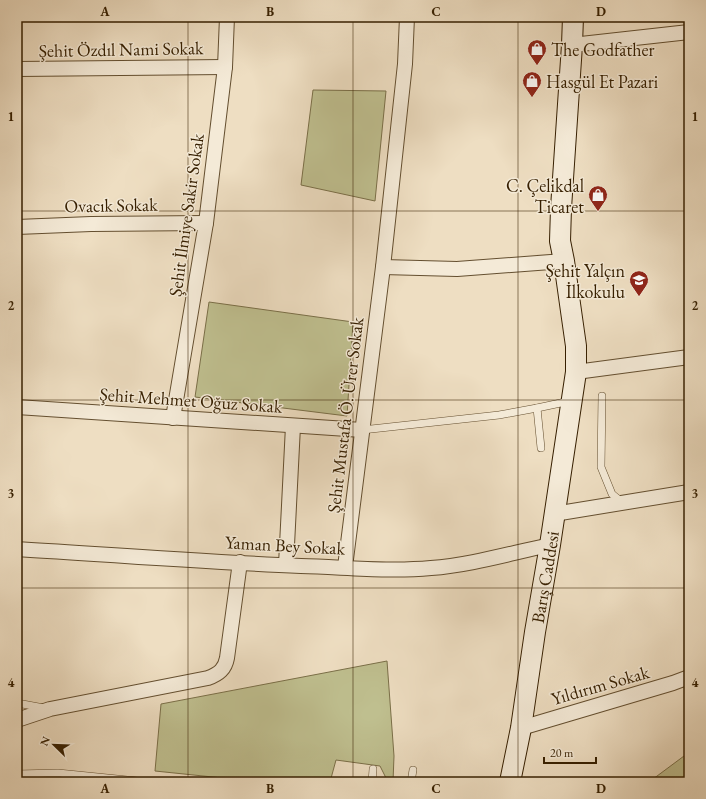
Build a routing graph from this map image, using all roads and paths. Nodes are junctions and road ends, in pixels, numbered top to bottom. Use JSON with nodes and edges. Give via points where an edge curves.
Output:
{"nodes":[{"id":1,"x":227,"y":17,"type":"edge"},
{"id":2,"x":407,"y":17,"type":"edge"},
{"id":3,"x":572,"y":17,"type":"edge"},
{"id":4,"x":689,"y":32,"type":"edge"},
{"id":5,"x":572,"y":45,"type":"junction"},
{"id":6,"x":225,"y":67,"type":"junction"},
{"id":7,"x":17,"y":68,"type":"edge"},
{"id":8,"x":206,"y":223,"type":"junction"},
{"id":9,"x":17,"y":227,"type":"edge"},
{"id":10,"x":564,"y":261,"type":"junction"},
{"id":11,"x":383,"y":267,"type":"junction"},
{"id":12,"x":689,"y":357,"type":"edge"},
{"id":13,"x":576,"y":372,"type":"junction"},
{"id":14,"x":602,"y":396,"type":"dead end"},
{"id":15,"x":572,"y":400,"type":"junction"},
{"id":16,"x":17,"y":407,"type":"edge"},
{"id":17,"x":537,"y":408,"type":"junction"},
{"id":18,"x":173,"y":418,"type":"junction"},
{"id":19,"x":293,"y":426,"type":"junction"},
{"id":20,"x":362,"y":430,"type":"junction"},
{"id":21,"x":542,"y":448,"type":"dead end"},
{"id":22,"x":689,"y":492,"type":"edge"},
{"id":23,"x":623,"y":503,"type":"junction"},
{"id":24,"x":554,"y":514,"type":"junction"},
{"id":25,"x":550,"y":545,"type":"junction"},
{"id":26,"x":17,"y":549,"type":"edge"},
{"id":27,"x":240,"y":562,"type":"junction"},
{"id":28,"x":286,"y":565,"type":"junction"},
{"id":29,"x":345,"y":567,"type":"junction"},
{"id":30,"x":689,"y":677,"type":"edge"},
{"id":31,"x":17,"y":703,"type":"edge"},
{"id":32,"x":50,"y":710,"type":"junction"},
{"id":33,"x":17,"y":720,"type":"edge"},
{"id":34,"x":521,"y":728,"type":"junction"},
{"id":35,"x":373,"y":769,"type":"dead end"},
{"id":36,"x":413,"y":770,"type":"dead end"},
{"id":37,"x":17,"y":774,"type":"edge"},
{"id":38,"x":147,"y":782,"type":"edge"},
{"id":39,"x":372,"y":782,"type":"edge"},
{"id":40,"x":411,"y":782,"type":"edge"},
{"id":41,"x":510,"y":782,"type":"edge"}],
"edges":[{"from":1,"to":6,"type":"street","name":"Şehit İlmiye Sakir Sokak"},
{"from":2,"to":11,"type":"street","name":"Şehit Mustafa Ö. Ürer Sokak","via":[[405,64]]},
{"from":3,"to":5,"type":"street","name":"Barış Caddesi"},
{"from":4,"to":5,"type":"street"},
{"from":5,"to":10,"type":"street","name":"Barış Caddesi","via":[[561,208],[560,241]]},
{"from":6,"to":7,"type":"street","name":"Şehit Özdıl Nami Sokak"},
{"from":6,"to":8,"type":"street","name":"Şehit İlmiye Sakir Sokak"},
{"from":8,"to":9,"type":"street","name":"Ovacık Sokak"},
{"from":8,"to":18,"type":"street","name":"Şehit İlmiye Sakir Sokak"},
{"from":10,"to":11,"type":"street","via":[[457,269]]},
{"from":10,"to":13,"type":"street","name":"Barış Caddesi","via":[[576,346]]},
{"from":11,"to":20,"type":"street","name":"Şehit Mustafa Ö. Ürer Sokak"},
{"from":12,"to":13,"type":"street"},
{"from":13,"to":15,"type":"street","name":"Barış Caddesi"},
{"from":14,"to":23,"type":"lane","via":[[601,467],[612,494]]},
{"from":15,"to":17,"type":"lane"},
{"from":15,"to":24,"type":"street","name":"Barış Caddesi"},
{"from":16,"to":18,"type":"street","name":"Şehit Mehmet Oğuz Sokak"},
{"from":17,"to":20,"type":"lane","via":[[486,417]]},
{"from":17,"to":21,"type":"lane"},
{"from":18,"to":19,"type":"street","name":"Şehit Mehmet Oğuz Sokak"},
{"from":19,"to":20,"type":"street","name":"Şehit Mehmet Oğuz Sokak"},
{"from":19,"to":28,"type":"street"},
{"from":20,"to":29,"type":"street","name":"Şehit Mustafa Ö. Ürer Sokak"},
{"from":22,"to":23,"type":"street"},
{"from":23,"to":24,"type":"street"},
{"from":24,"to":25,"type":"street","name":"Barış Caddesi"},
{"from":25,"to":29,"type":"street","name":"Yaman Bey Sokak","via":[[444,567]]},
{"from":25,"to":34,"type":"street","name":"Barış Caddesi"},
{"from":26,"to":27,"type":"street","name":"Yaman Bey Sokak"},
{"from":27,"to":28,"type":"street","name":"Yaman Bey Sokak"},
{"from":27,"to":32,"type":"street","via":[[226,664],[219,673],[208,678]]},
{"from":28,"to":29,"type":"street","name":"Yaman Bey Sokak"},
{"from":30,"to":34,"type":"street","name":"Yıldırım Sokak"},
{"from":31,"to":32,"type":"lane"},
{"from":32,"to":33,"type":"street"},
{"from":34,"to":41,"type":"street","name":"Barış Caddesi"},
{"from":35,"to":39,"type":"lane"},
{"from":36,"to":40,"type":"lane"},
{"from":37,"to":38,"type":"lane","via":[[58,773]]}]}
